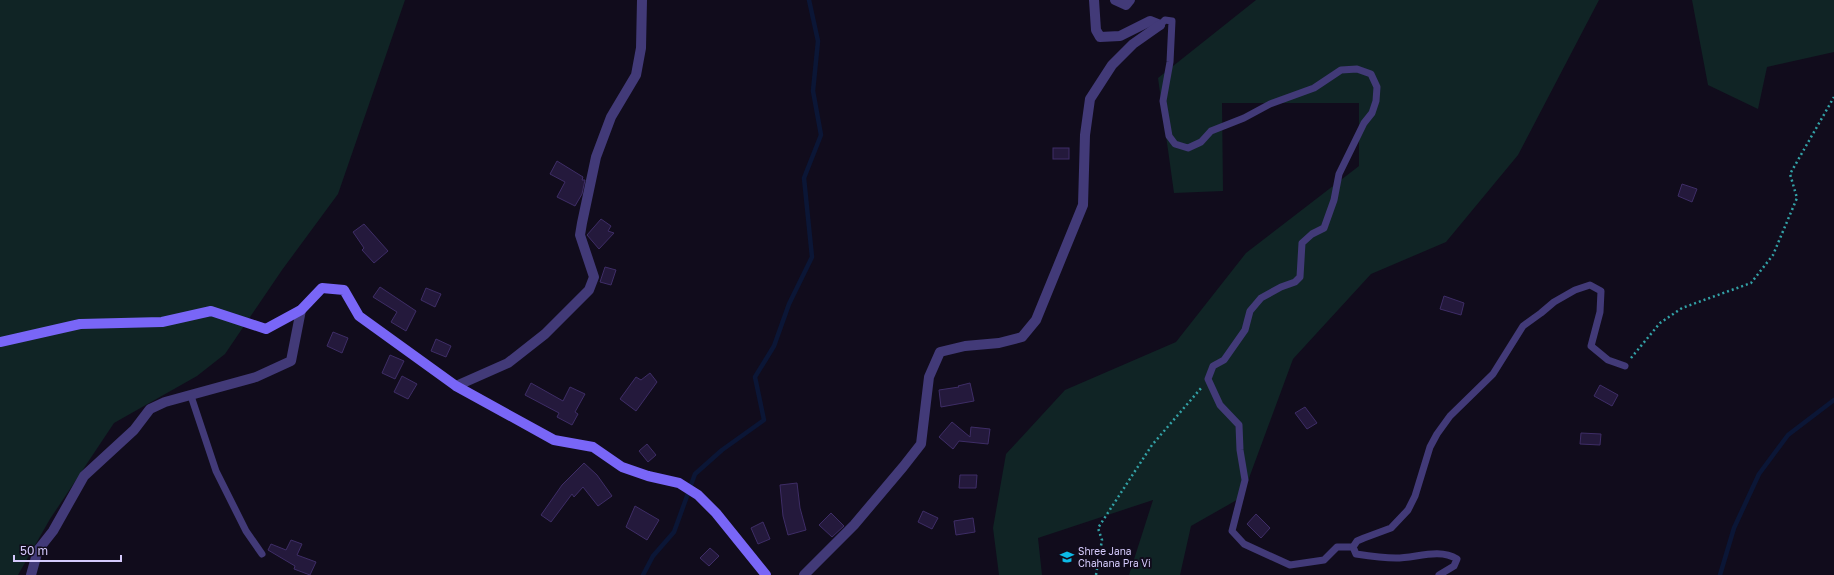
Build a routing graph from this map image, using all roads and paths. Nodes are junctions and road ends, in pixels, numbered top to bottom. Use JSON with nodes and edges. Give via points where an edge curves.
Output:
{"nodes":[{"id":1,"x":642,"y":0,"type":"edge"},
{"id":2,"x":1094,"y":0,"type":"edge"},
{"id":3,"x":1116,"y":0,"type":"edge"},
{"id":4,"x":1130,"y":0,"type":"edge"},
{"id":5,"x":1160,"y":25,"type":"junction"},
{"id":6,"x":1834,"y":97,"type":"edge"},
{"id":7,"x":301,"y":310,"type":"junction"},
{"id":8,"x":0,"y":342,"type":"edge"},
{"id":9,"x":1625,"y":366,"type":"joint"},
{"id":10,"x":1208,"y":379,"type":"junction"},
{"id":11,"x":456,"y":386,"type":"junction"},
{"id":12,"x":191,"y":396,"type":"junction"},
{"id":13,"x":1353,"y":547,"type":"junction"},
{"id":14,"x":262,"y":554,"type":"dead end"},
{"id":15,"x":31,"y":575,"type":"edge"},
{"id":16,"x":766,"y":575,"type":"edge"},
{"id":17,"x":804,"y":575,"type":"edge"},
{"id":18,"x":1096,"y":575,"type":"edge"},
{"id":19,"x":1439,"y":575,"type":"edge"}],
"edges":[{"from":1,"to":11,"type":"street","via":[[641,48],[636,75],[611,117],[596,157],[582,222],[580,235],[594,277],[589,290],[545,334],[508,363]]},
{"from":2,"to":5,"type":"street","via":[[1096,30],[1100,37],[1120,36],[1150,21]]},
{"from":3,"to":4,"type":"street","via":[[1126,5]]},
{"from":5,"to":10,"type":"lane","via":[[1165,20],[1172,21],[1170,62],[1163,101],[1169,136],[1175,144],[1188,148],[1201,142],[1211,131],[1270,104],[1314,88],[1341,70],[1357,69],[1371,74],[1376,87],[1376,101],[1372,113],[1364,123],[1339,174],[1334,200],[1324,228],[1302,243],[1300,277],[1295,282],[1281,286],[1261,298],[1250,311],[1244,330],[1224,360],[1213,366]]},
{"from":5,"to":17,"type":"street","via":[[1133,44],[1112,65],[1090,99],[1085,135],[1083,205],[1036,320],[1022,337],[940,352],[929,377],[921,444],[854,525]]},
{"from":6,"to":9,"type":"path","via":[[1790,174],[1797,198],[1773,255],[1751,282],[1682,308],[1660,323]]},
{"from":7,"to":8,"type":"street","via":[[266,329],[211,311],[162,322],[80,324]]},
{"from":7,"to":11,"type":"street","via":[[322,288],[344,290],[360,316]]},
{"from":7,"to":12,"type":"street","via":[[291,361],[256,377]]},
{"from":9,"to":13,"type":"lane","via":[[1608,360],[1592,346],[1600,312],[1601,291],[1590,285],[1554,302],[1523,326],[1494,374],[1441,428],[1430,447],[1412,503],[1398,522],[1385,532],[1358,541]]},
{"from":10,"to":13,"type":"lane","via":[[1220,405],[1239,425],[1245,480],[1232,530],[1244,544],[1290,566],[1324,560],[1337,547]]},
{"from":10,"to":18,"type":"path","via":[[1152,445],[1098,528],[1102,540]]},
{"from":11,"to":16,"type":"street","via":[[554,440],[593,447],[622,467],[679,483],[698,495],[716,513]]},
{"from":12,"to":14,"type":"lane","via":[[216,471],[246,531]]},
{"from":12,"to":15,"type":"street","via":[[164,402],[150,409],[134,430],[84,476],[53,531],[38,550]]},
{"from":13,"to":19,"type":"lane","via":[[1356,554],[1395,558],[1441,554],[1457,559],[1454,566]]}]}
